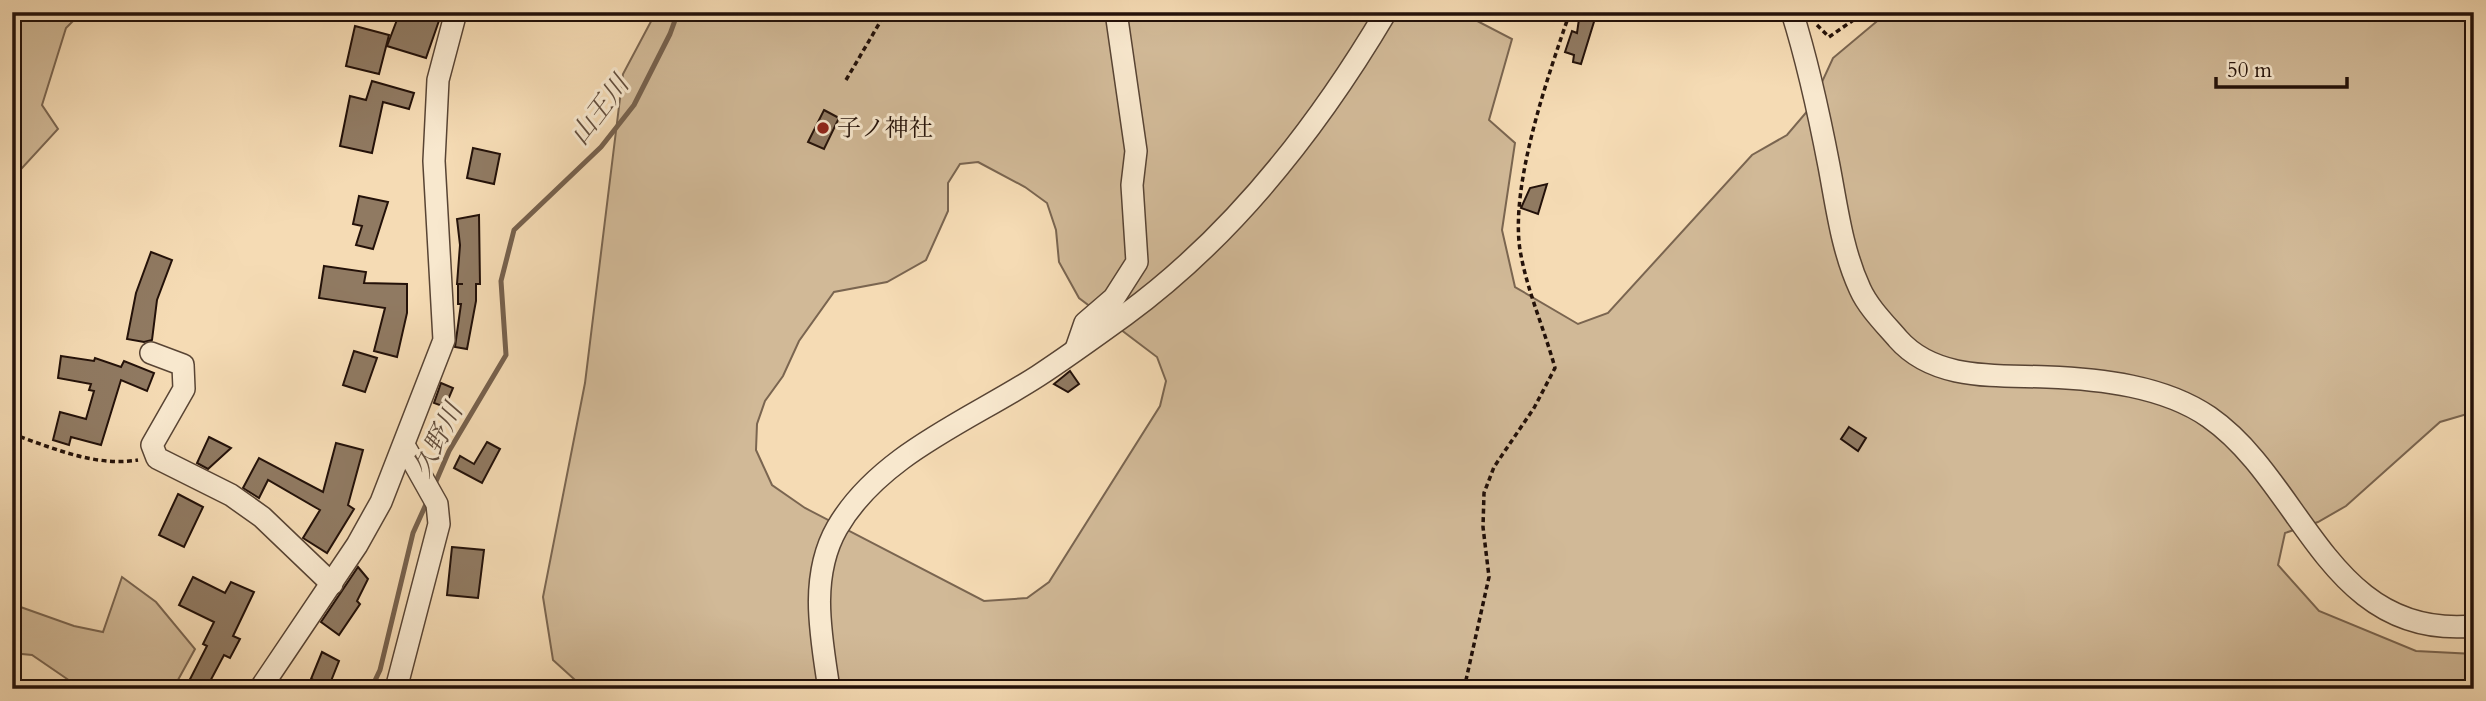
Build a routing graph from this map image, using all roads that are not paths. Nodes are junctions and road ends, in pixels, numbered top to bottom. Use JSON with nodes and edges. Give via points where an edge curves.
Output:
{"nodes":[{"id":1,"x":456,"y":12,"type":"edge"},
{"id":2,"x":1115,"y":12,"type":"edge"},
{"id":3,"x":1386,"y":12,"type":"edge"},
{"id":4,"x":1793,"y":12,"type":"edge"},
{"id":5,"x":1076,"y":349,"type":"junction"},
{"id":6,"x":151,"y":353,"type":"dead end"},
{"id":7,"x":405,"y":447,"type":"junction"},
{"id":8,"x":332,"y":584,"type":"junction"},
{"id":9,"x":2474,"y":626,"type":"edge"},
{"id":10,"x":260,"y":689,"type":"edge"},
{"id":11,"x":396,"y":689,"type":"edge"},
{"id":12,"x":829,"y":689,"type":"edge"}],
"edges":[{"from":1,"to":7,"type":"street","via":[[438,80],[434,161],[443,340]]},
{"from":2,"to":5,"type":"street","via":[[1136,151],[1132,184],[1137,262],[1114,298],[1085,323]]},
{"from":3,"to":5,"type":"street","via":[[1354,67],[1270,178],[1160,285]]},
{"from":4,"to":9,"type":"street","via":[[1811,74],[1845,249],[1861,292],[1900,342],[1919,357],[1946,368],[1982,376],[2120,384],[2162,394],[2208,416],[2261,468],[2337,573],[2370,599],[2429,625]]},
{"from":5,"to":12,"type":"street","via":[[917,449],[854,504],[836,529],[820,580],[821,639]]},
{"from":6,"to":8,"type":"street","via":[[183,365],[184,389],[152,445],[158,458],[231,495],[262,517]]},
{"from":7,"to":8,"type":"street","via":[[381,502]]},
{"from":7,"to":11,"type":"street","via":[[437,504],[439,524]]},
{"from":8,"to":10,"type":"street"}]}
